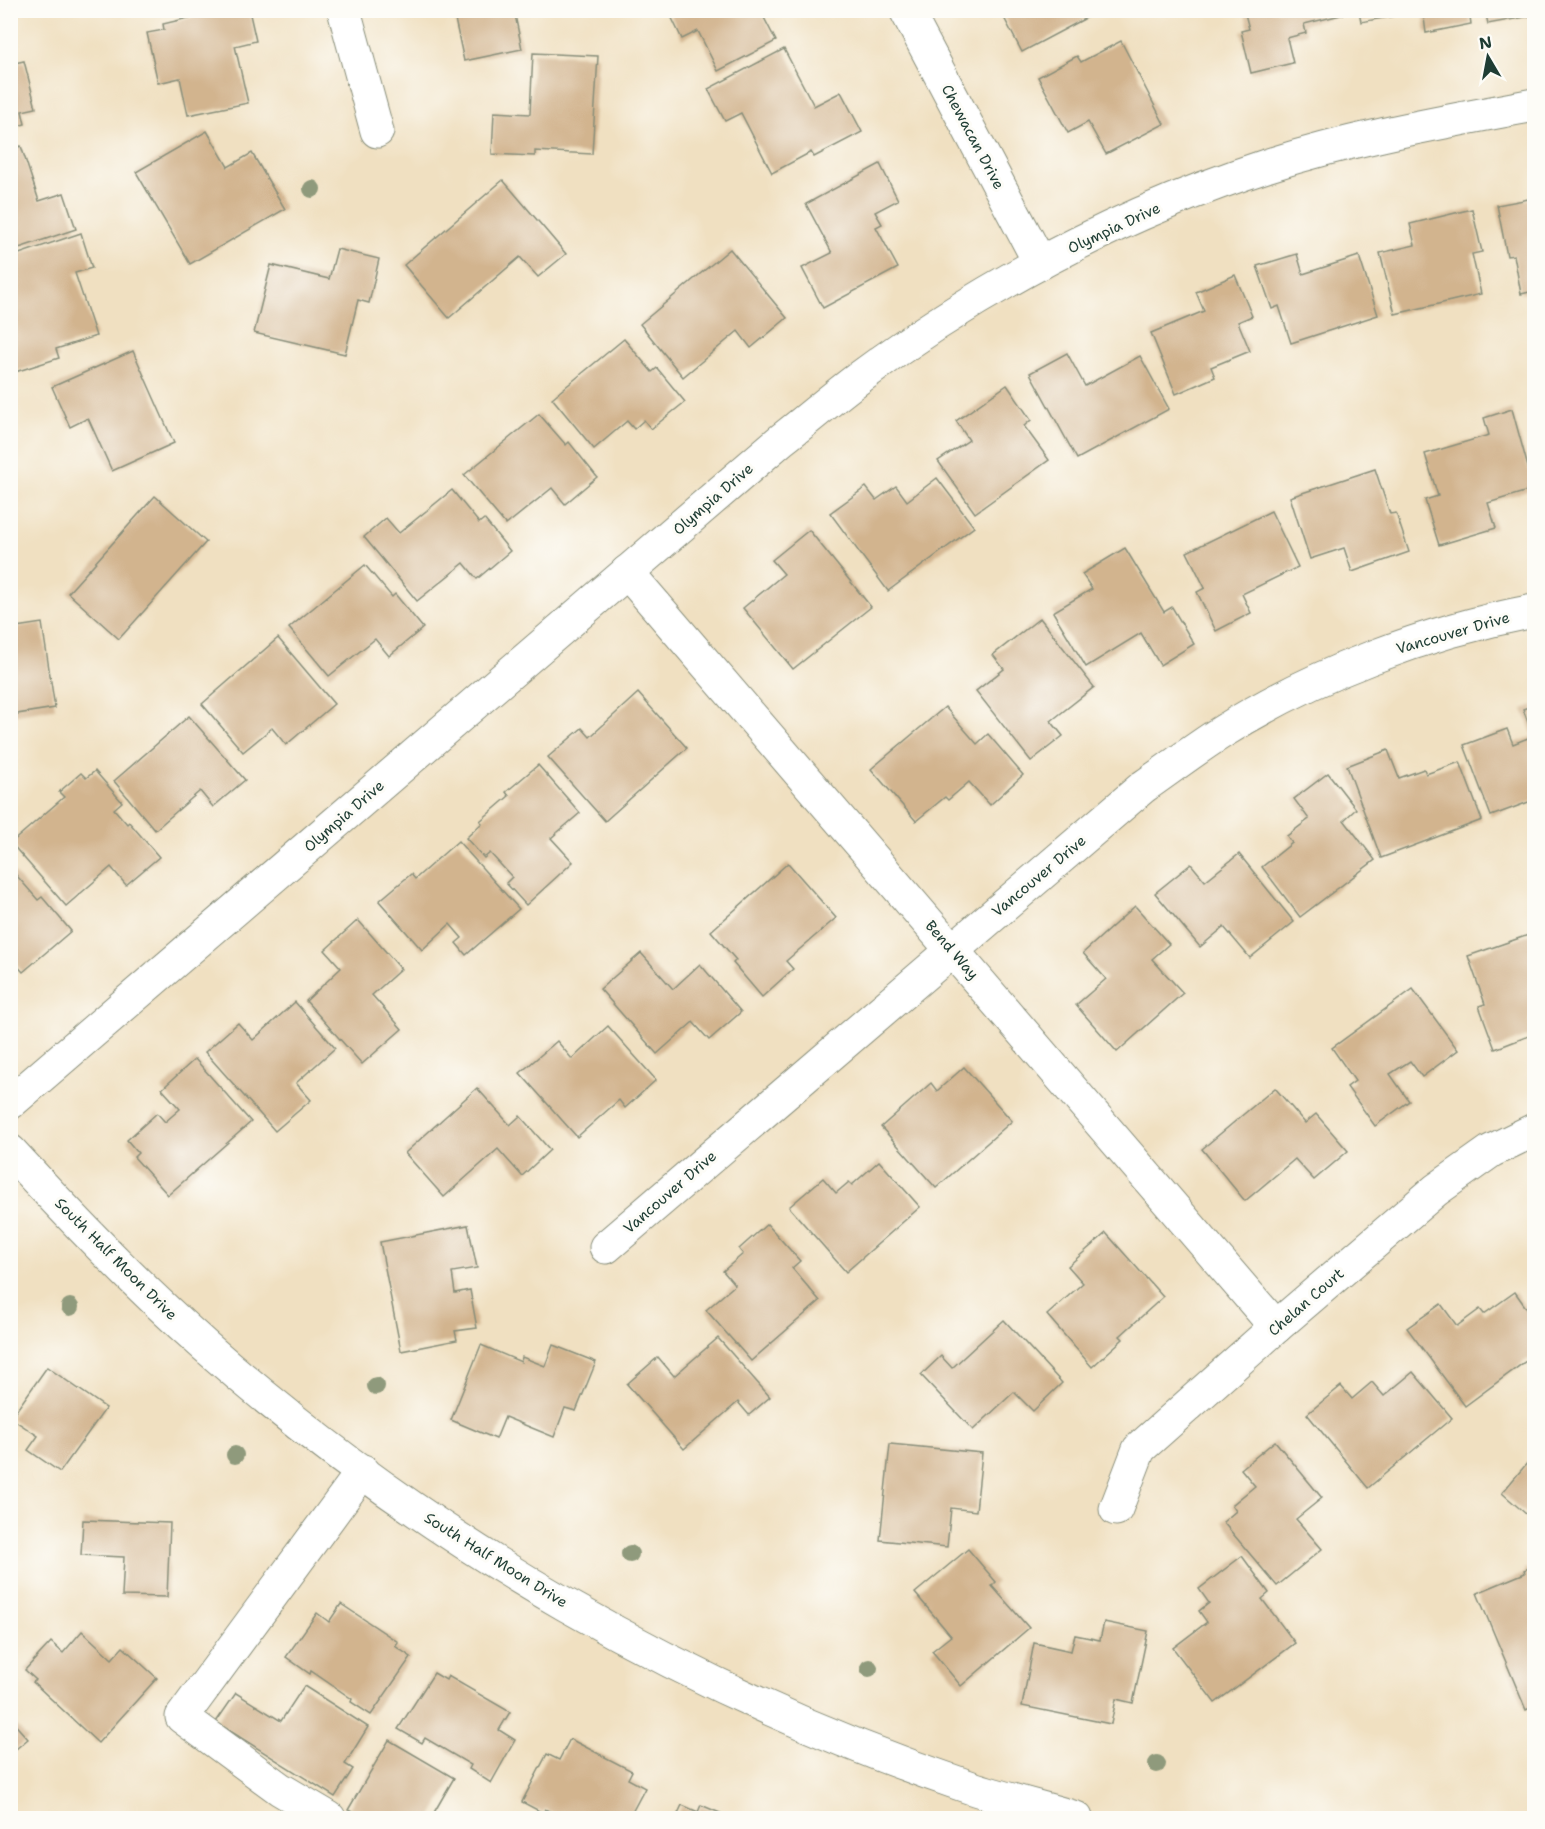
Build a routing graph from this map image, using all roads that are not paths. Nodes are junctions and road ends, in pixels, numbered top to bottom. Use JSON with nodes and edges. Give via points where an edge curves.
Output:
{"nodes":[{"id":1,"x":344,"y":10,"type":"edge"},
{"id":2,"x":906,"y":10,"type":"edge"},
{"id":3,"x":1534,"y":105,"type":"edge"},
{"id":4,"x":377,"y":131,"type":"dead end"},
{"id":5,"x":1040,"y":263,"type":"junction"},
{"id":6,"x":627,"y":572,"type":"junction"},
{"id":7,"x":1534,"y":611,"type":"edge"},
{"id":8,"x":952,"y":950,"type":"junction"},
{"id":9,"x":10,"y":1103,"type":"edge"},
{"id":10,"x":1534,"y":1130,"type":"edge"},
{"id":11,"x":10,"y":1151,"type":"edge"},
{"id":12,"x":606,"y":1247,"type":"dead end"},
{"id":13,"x":1276,"y":1327,"type":"junction"},
{"id":14,"x":363,"y":1472,"type":"junction"},
{"id":15,"x":1116,"y":1509,"type":"dead end"},
{"id":16,"x":329,"y":1818,"type":"edge"},
{"id":17,"x":1076,"y":1818,"type":"edge"}],
"edges":[{"from":1,"to":4,"type":"street"},
{"from":2,"to":5,"type":"street","name":"Chewacan Drive"},
{"from":3,"to":5,"type":"street","name":"Olympia Drive","via":[[1389,132],[1269,165],[1175,200]]},
{"from":5,"to":6,"type":"street","name":"Olympia Drive","via":[[940,321],[858,378]]},
{"from":6,"to":8,"type":"street","name":"Bend Way"},
{"from":6,"to":9,"type":"street","name":"Olympia Drive"},
{"from":7,"to":8,"type":"street","name":"Vancouver Drive","via":[[1491,619],[1398,647],[1309,685],[1223,732],[1143,787]]},
{"from":8,"to":12,"type":"street","name":"Vancouver Drive"},
{"from":8,"to":13,"type":"street","name":"Bend Way"},
{"from":10,"to":13,"type":"street","name":"Chelan Court","via":[[1491,1151],[1436,1190]]},
{"from":11,"to":14,"type":"street","name":"South Half Moon Drive","via":[[91,1239],[205,1346]]},
{"from":13,"to":15,"type":"street","name":"Chelan Court","via":[[1139,1449]]},
{"from":14,"to":16,"type":"street","via":[[182,1717],[280,1789]]},
{"from":14,"to":17,"type":"street","name":"South Half Moon Drive","via":[[454,1536],[580,1613],[719,1685],[826,1733],[962,1784]]}]}
